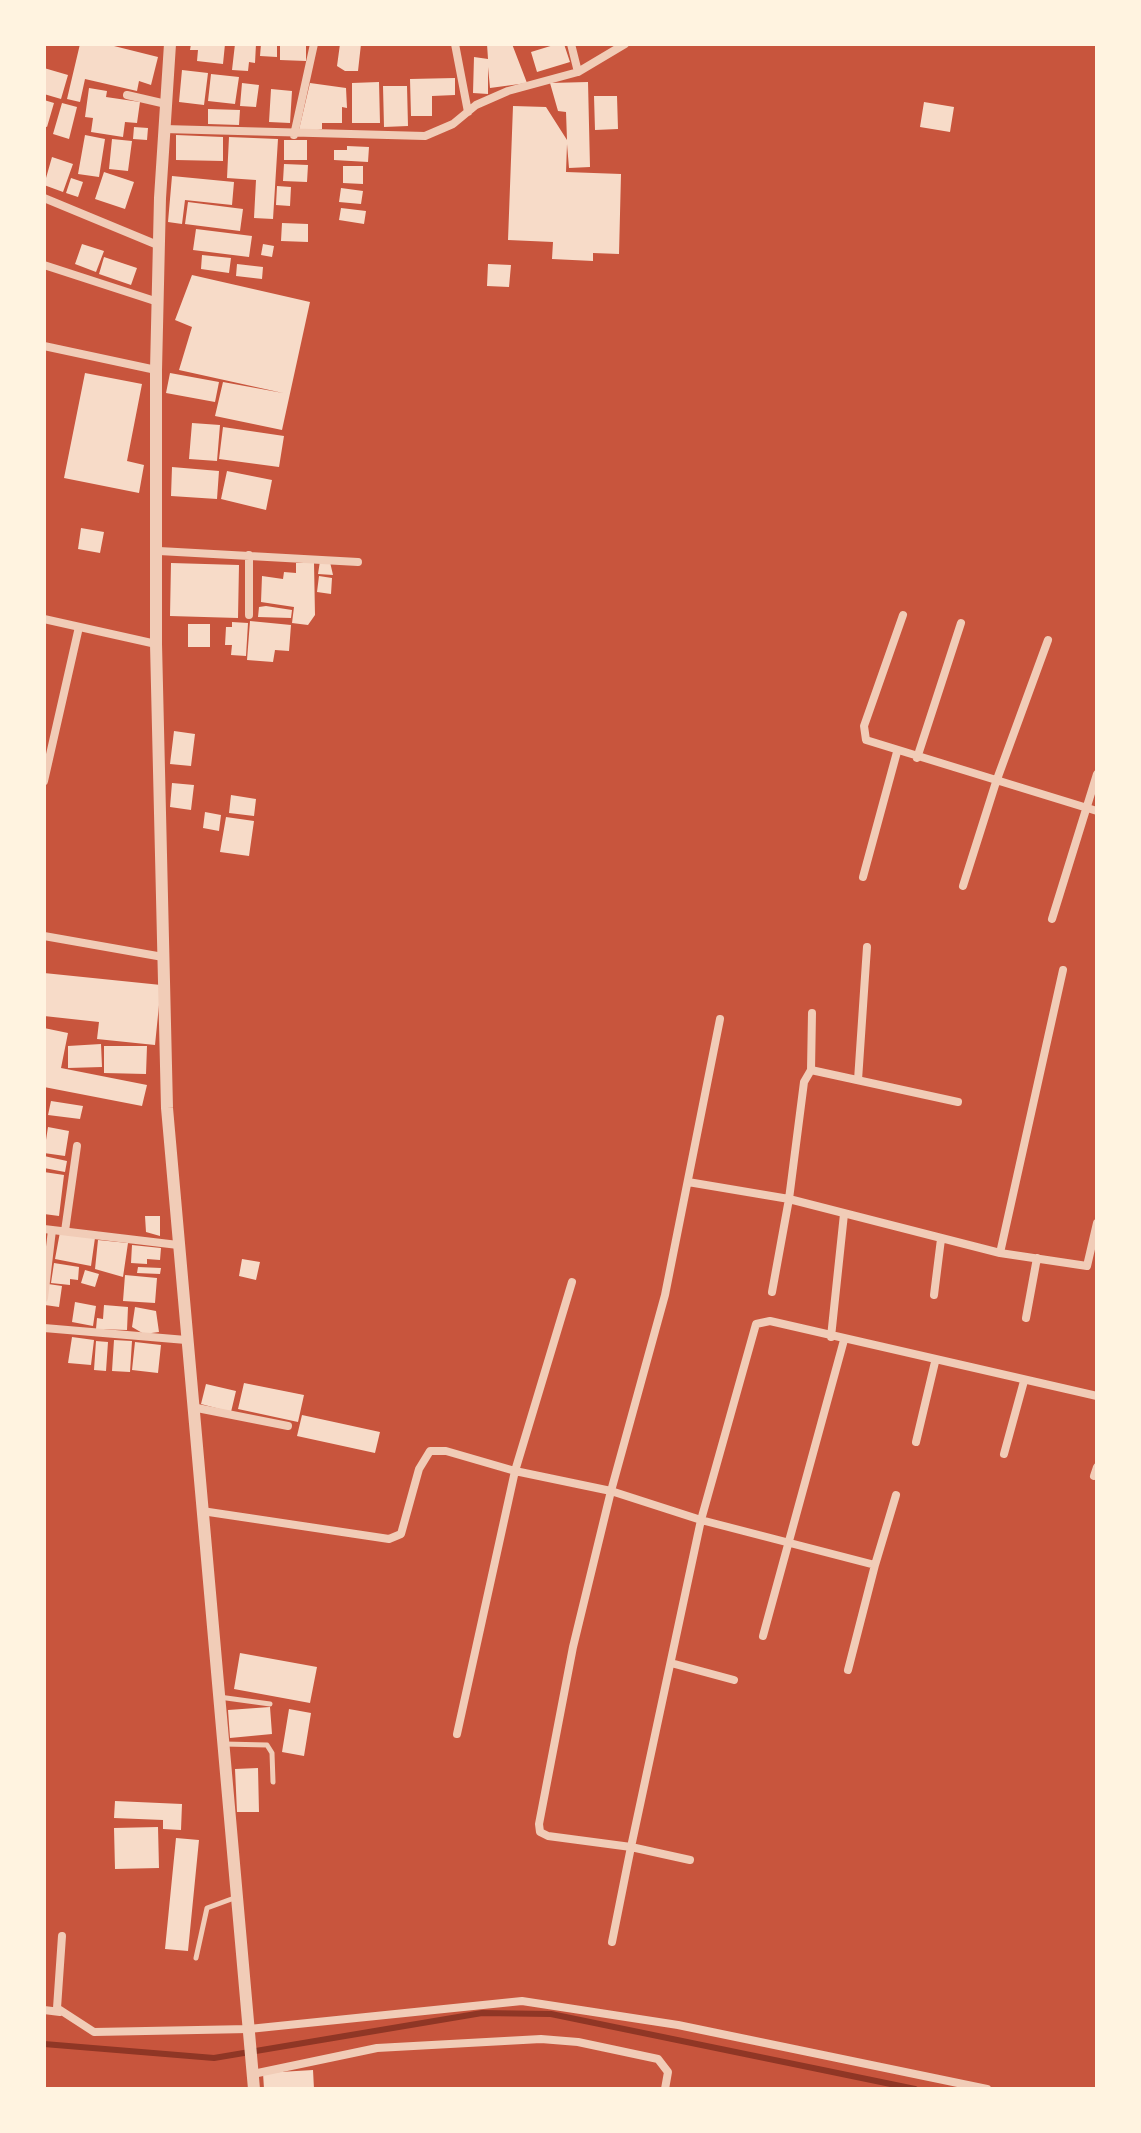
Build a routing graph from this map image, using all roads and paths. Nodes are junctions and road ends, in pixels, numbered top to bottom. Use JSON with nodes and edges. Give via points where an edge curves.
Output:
{"nodes":[{"id":1,"x":170,"y":44,"type":"edge"},
{"id":2,"x":314,"y":44,"type":"edge"},
{"id":3,"x":455,"y":44,"type":"edge"},
{"id":4,"x":571,"y":44,"type":"edge"},
{"id":5,"x":625,"y":44,"type":"edge"},
{"id":6,"x":578,"y":72,"type":"junction"},
{"id":7,"x":127,"y":95,"type":"dead end"},
{"id":8,"x":166,"y":104,"type":"junction"},
{"id":9,"x":468,"y":112,"type":"junction"},
{"id":10,"x":164,"y":129,"type":"junction"},
{"id":11,"x":294,"y":135,"type":"junction"},
{"id":12,"x":44,"y":198,"type":"edge"},
{"id":13,"x":160,"y":246,"type":"junction"},
{"id":14,"x":44,"y":265,"type":"edge"},
{"id":15,"x":158,"y":302,"type":"junction"},
{"id":16,"x":44,"y":346,"type":"edge"},
{"id":17,"x":156,"y":370,"type":"junction"},
{"id":18,"x":159,"y":551,"type":"junction"},
{"id":19,"x":249,"y":555,"type":"junction"},
{"id":20,"x":358,"y":562,"type":"dead end"},
{"id":21,"x":249,"y":615,"type":"dead end"},
{"id":22,"x":903,"y":615,"type":"dead end"},
{"id":23,"x":44,"y":619,"type":"edge"},
{"id":24,"x":961,"y":623,"type":"dead end"},
{"id":25,"x":79,"y":627,"type":"junction"},
{"id":26,"x":1048,"y":640,"type":"dead end"},
{"id":27,"x":156,"y":644,"type":"junction"},
{"id":28,"x":897,"y":752,"type":"junction"},
{"id":29,"x":917,"y":758,"type":"junction"},
{"id":30,"x":1097,"y":774,"type":"edge"},
{"id":31,"x":44,"y":781,"type":"edge"},
{"id":32,"x":996,"y":782,"type":"junction"},
{"id":33,"x":1085,"y":808,"type":"junction"},
{"id":34,"x":1097,"y":811,"type":"edge"},
{"id":35,"x":863,"y":877,"type":"dead end"},
{"id":36,"x":963,"y":886,"type":"dead end"},
{"id":37,"x":1052,"y":919,"type":"dead end"},
{"id":38,"x":44,"y":936,"type":"edge"},
{"id":39,"x":867,"y":947,"type":"dead end"},
{"id":40,"x":163,"y":957,"type":"junction"},
{"id":41,"x":1063,"y":970,"type":"dead end"},
{"id":42,"x":812,"y":1013,"type":"dead end"},
{"id":43,"x":720,"y":1019,"type":"dead end"},
{"id":44,"x":811,"y":1070,"type":"junction"},
{"id":45,"x":858,"y":1080,"type":"junction"},
{"id":46,"x":958,"y":1102,"type":"dead end"},
{"id":47,"x":77,"y":1146,"type":"dead end"},
{"id":48,"x":688,"y":1182,"type":"junction"},
{"id":49,"x":789,"y":1199,"type":"junction"},
{"id":50,"x":844,"y":1214,"type":"junction"},
{"id":51,"x":1097,"y":1223,"type":"edge"},
{"id":52,"x":48,"y":1229,"type":"edge"},
{"id":53,"x":65,"y":1231,"type":"junction"},
{"id":54,"x":941,"y":1239,"type":"junction"},
{"id":55,"x":178,"y":1245,"type":"junction"},
{"id":56,"x":1000,"y":1253,"type":"junction"},
{"id":57,"x":1037,"y":1258,"type":"junction"},
{"id":58,"x":1092,"y":1267,"type":"edge"},
{"id":59,"x":572,"y":1282,"type":"dead end"},
{"id":60,"x":772,"y":1292,"type":"dead end"},
{"id":61,"x":934,"y":1295,"type":"dead end"},
{"id":62,"x":44,"y":1298,"type":"edge"},
{"id":63,"x":1026,"y":1318,"type":"dead end"},
{"id":64,"x":44,"y":1328,"type":"edge"},
{"id":65,"x":831,"y":1337,"type":"junction"},
{"id":66,"x":186,"y":1340,"type":"junction"},
{"id":67,"x":844,"y":1340,"type":"junction"},
{"id":68,"x":935,"y":1362,"type":"junction"},
{"id":69,"x":1024,"y":1381,"type":"junction"},
{"id":70,"x":1097,"y":1396,"type":"edge"},
{"id":71,"x":192,"y":1407,"type":"junction"},
{"id":72,"x":288,"y":1426,"type":"dead end"},
{"id":73,"x":916,"y":1442,"type":"dead end"},
{"id":74,"x":1004,"y":1454,"type":"dead end"},
{"id":75,"x":515,"y":1471,"type":"junction"},
{"id":76,"x":611,"y":1491,"type":"junction"},
{"id":77,"x":896,"y":1495,"type":"dead end"},
{"id":78,"x":202,"y":1511,"type":"junction"},
{"id":79,"x":701,"y":1520,"type":"junction"},
{"id":80,"x":789,"y":1543,"type":"junction"},
{"id":81,"x":875,"y":1565,"type":"junction"},
{"id":82,"x":763,"y":1636,"type":"dead end"},
{"id":83,"x":671,"y":1663,"type":"junction"},
{"id":84,"x":848,"y":1670,"type":"dead end"},
{"id":85,"x":734,"y":1680,"type":"dead end"},
{"id":86,"x":218,"y":1697,"type":"junction"},
{"id":87,"x":270,"y":1704,"type":"dead end"},
{"id":88,"x":457,"y":1734,"type":"dead end"},
{"id":89,"x":223,"y":1744,"type":"junction"},
{"id":90,"x":273,"y":1782,"type":"dead end"},
{"id":91,"x":631,"y":1847,"type":"junction"},
{"id":92,"x":690,"y":1860,"type":"dead end"},
{"id":93,"x":238,"y":1897,"type":"junction"},
{"id":94,"x":62,"y":1936,"type":"dead end"},
{"id":95,"x":612,"y":1942,"type":"dead end"},
{"id":96,"x":196,"y":1958,"type":"dead end"},
{"id":97,"x":44,"y":2010,"type":"edge"},
{"id":98,"x":61,"y":2012,"type":"junction"},
{"id":99,"x":250,"y":2035,"type":"junction"},
{"id":100,"x":253,"y":2070,"type":"junction"},
{"id":101,"x":254,"y":2089,"type":"edge"},
{"id":102,"x":665,"y":2089,"type":"edge"},
{"id":103,"x":987,"y":2089,"type":"edge"}],
"edges":[{"from":1,"to":8,"type":"street"},
{"from":2,"to":11,"type":"street"},
{"from":3,"to":9,"type":"street"},
{"from":4,"to":6,"type":"street"},
{"from":5,"to":6,"type":"street"},
{"from":6,"to":9,"type":"street","via":[[508,91]]},
{"from":7,"to":8,"type":"street"},
{"from":8,"to":10,"type":"street"},
{"from":9,"to":11,"type":"street","via":[[425,136]]},
{"from":10,"to":11,"type":"street"},
{"from":10,"to":13,"type":"street"},
{"from":12,"to":13,"type":"street"},
{"from":13,"to":15,"type":"street"},
{"from":14,"to":15,"type":"street"},
{"from":15,"to":17,"type":"street"},
{"from":16,"to":17,"type":"street"},
{"from":17,"to":18,"type":"street"},
{"from":18,"to":19,"type":"street"},
{"from":18,"to":27,"type":"street"},
{"from":19,"to":20,"type":"street"},
{"from":19,"to":21,"type":"street"},
{"from":22,"to":28,"type":"street","via":[[863,734],[875,745]]},
{"from":23,"to":25,"type":"street"},
{"from":24,"to":29,"type":"street"},
{"from":25,"to":27,"type":"street"},
{"from":25,"to":31,"type":"street"},
{"from":26,"to":32,"type":"street"},
{"from":27,"to":40,"type":"street"},
{"from":28,"to":29,"type":"street"},
{"from":28,"to":35,"type":"street"},
{"from":29,"to":32,"type":"street"},
{"from":30,"to":33,"type":"street"},
{"from":32,"to":33,"type":"street"},
{"from":32,"to":36,"type":"street"},
{"from":33,"to":34,"type":"street"},
{"from":33,"to":37,"type":"street"},
{"from":38,"to":40,"type":"street"},
{"from":39,"to":45,"type":"street"},
{"from":40,"to":55,"type":"street"},
{"from":41,"to":56,"type":"street"},
{"from":42,"to":44,"type":"street"},
{"from":43,"to":48,"type":"street"},
{"from":44,"to":45,"type":"street"},
{"from":44,"to":49,"type":"street","via":[[804,1082]]},
{"from":45,"to":46,"type":"street"},
{"from":47,"to":53,"type":"street"},
{"from":48,"to":49,"type":"street"},
{"from":48,"to":76,"type":"street","via":[[665,1295]]},
{"from":49,"to":50,"type":"street"},
{"from":49,"to":60,"type":"street"},
{"from":50,"to":54,"type":"street"},
{"from":50,"to":65,"type":"street"},
{"from":51,"to":58,"type":"street"},
{"from":52,"to":53,"type":"street"},
{"from":52,"to":62,"type":"street"},
{"from":53,"to":55,"type":"street"},
{"from":54,"to":56,"type":"street"},
{"from":54,"to":61,"type":"street"},
{"from":55,"to":66,"type":"street"},
{"from":56,"to":57,"type":"street"},
{"from":57,"to":58,"type":"street"},
{"from":57,"to":63,"type":"street"},
{"from":59,"to":75,"type":"street"},
{"from":64,"to":66,"type":"street"},
{"from":65,"to":67,"type":"street"},
{"from":65,"to":79,"type":"street","via":[[770,1321],[756,1324]]},
{"from":66,"to":71,"type":"street"},
{"from":67,"to":68,"type":"street"},
{"from":67,"to":80,"type":"street"},
{"from":68,"to":69,"type":"street"},
{"from":68,"to":73,"type":"street"},
{"from":69,"to":70,"type":"street"},
{"from":69,"to":74,"type":"street"},
{"from":71,"to":72,"type":"street"},
{"from":71,"to":78,"type":"street"},
{"from":75,"to":76,"type":"street"},
{"from":75,"to":78,"type":"street","via":[[430,1451],[419,1469],[401,1534],[389,1539]]},
{"from":75,"to":88,"type":"street"},
{"from":76,"to":79,"type":"street"},
{"from":76,"to":91,"type":"street","via":[[573,1647],[539,1824],[548,1836]]},
{"from":77,"to":81,"type":"street"},
{"from":78,"to":86,"type":"street"},
{"from":79,"to":80,"type":"street"},
{"from":79,"to":83,"type":"street"},
{"from":80,"to":81,"type":"street"},
{"from":80,"to":82,"type":"street"},
{"from":81,"to":84,"type":"street"},
{"from":83,"to":85,"type":"street"},
{"from":83,"to":91,"type":"street"},
{"from":86,"to":87,"type":"lane"},
{"from":86,"to":89,"type":"street"},
{"from":89,"to":90,"type":"lane","via":[[267,1745]]},
{"from":89,"to":93,"type":"street"},
{"from":91,"to":92,"type":"street"},
{"from":91,"to":95,"type":"street"},
{"from":93,"to":96,"type":"lane","via":[[207,1908]]},
{"from":93,"to":99,"type":"street"},
{"from":94,"to":98,"type":"street","via":[[56,2001]]},
{"from":97,"to":98,"type":"street"},
{"from":98,"to":99,"type":"street","via":[[94,2032]]},
{"from":99,"to":100,"type":"street"},
{"from":99,"to":103,"type":"street","via":[[522,2001],[678,2025]]},
{"from":100,"to":101,"type":"street"},
{"from":100,"to":102,"type":"street","via":[[377,2048],[541,2039],[658,2059],[668,2072]]}]}
